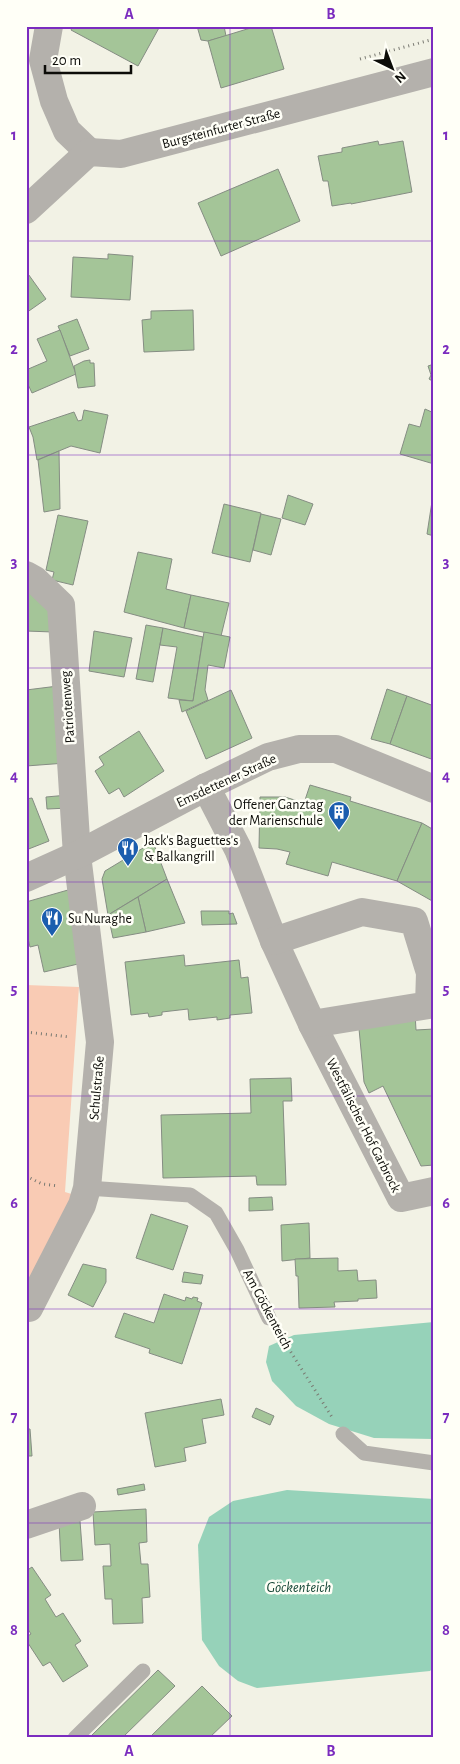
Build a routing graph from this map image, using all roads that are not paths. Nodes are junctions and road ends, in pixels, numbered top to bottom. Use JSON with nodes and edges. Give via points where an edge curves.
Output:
{"nodes":[{"id":1,"x":49,"y":26,"type":"edge"},
{"id":2,"x":35,"y":57,"type":"edge"},
{"id":3,"x":434,"y":72,"type":"edge"},
{"id":4,"x":89,"y":152,"type":"junction"},
{"id":5,"x":26,"y":210,"type":"edge"},
{"id":6,"x":26,"y":576,"type":"edge"},
{"id":7,"x":206,"y":787,"type":"junction"},
{"id":8,"x":434,"y":789,"type":"edge"},
{"id":9,"x":76,"y":855,"type":"junction"},
{"id":10,"x":26,"y":878,"type":"edge"},
{"id":11,"x":274,"y":941,"type":"junction"},
{"id":12,"x":312,"y":1024,"type":"junction"},
{"id":13,"x":87,"y":1188,"type":"junction"},
{"id":14,"x":434,"y":1191,"type":"edge"},
{"id":15,"x":29,"y":1308,"type":"dead end"},
{"id":16,"x":269,"y":1318,"type":"road end"},
{"id":17,"x":342,"y":1434,"type":"road end"},
{"id":18,"x":434,"y":1463,"type":"edge"},
{"id":19,"x":82,"y":1506,"type":"dead end"},
{"id":20,"x":26,"y":1525,"type":"edge"},
{"id":21,"x":143,"y":1671,"type":"dead end"},
{"id":22,"x":75,"y":1738,"type":"edge"}],
"edges":[{"from":1,"to":2,"type":"street"},
{"from":2,"to":4,"type":"street","via":[[68,131]]},
{"from":3,"to":4,"type":"street","name":"Burgsteinfurter Straße","via":[[121,154]]},
{"from":4,"to":5,"type":"street"},
{"from":6,"to":9,"type":"street","name":"Patriotenweg","via":[[35,580],[61,605]]},
{"from":7,"to":8,"type":"street","name":"Emsdettener Straße","via":[[268,757],[299,749],[336,749]]},
{"from":7,"to":9,"type":"street","name":"Emsdettener Straße"},
{"from":7,"to":11,"type":"street","name":"Westfälischer Hof Garbrock","via":[[238,849]]},
{"from":9,"to":10,"type":"street","name":"Emsdettener Straße"},
{"from":9,"to":13,"type":"street","name":"Schulstraße","via":[[100,1042]]},
{"from":11,"to":12,"type":"street","name":"Westfälischer Hof Garbrock"},
{"from":11,"to":12,"type":"street","via":[[362,912],[414,921],[430,973],[429,1005]]},
{"from":12,"to":14,"type":"street","name":"Westfälischer Hof Garbrock","via":[[401,1198]]},
{"from":13,"to":15,"type":"street","name":"Schulstraße","via":[[82,1205]]},
{"from":13,"to":16,"type":"lane","name":"Am Göckenteich","via":[[190,1195],[216,1213]]},
{"from":17,"to":18,"type":"lane","via":[[364,1453]]},
{"from":19,"to":20,"type":"street"},
{"from":21,"to":22,"type":"lane"}]}
